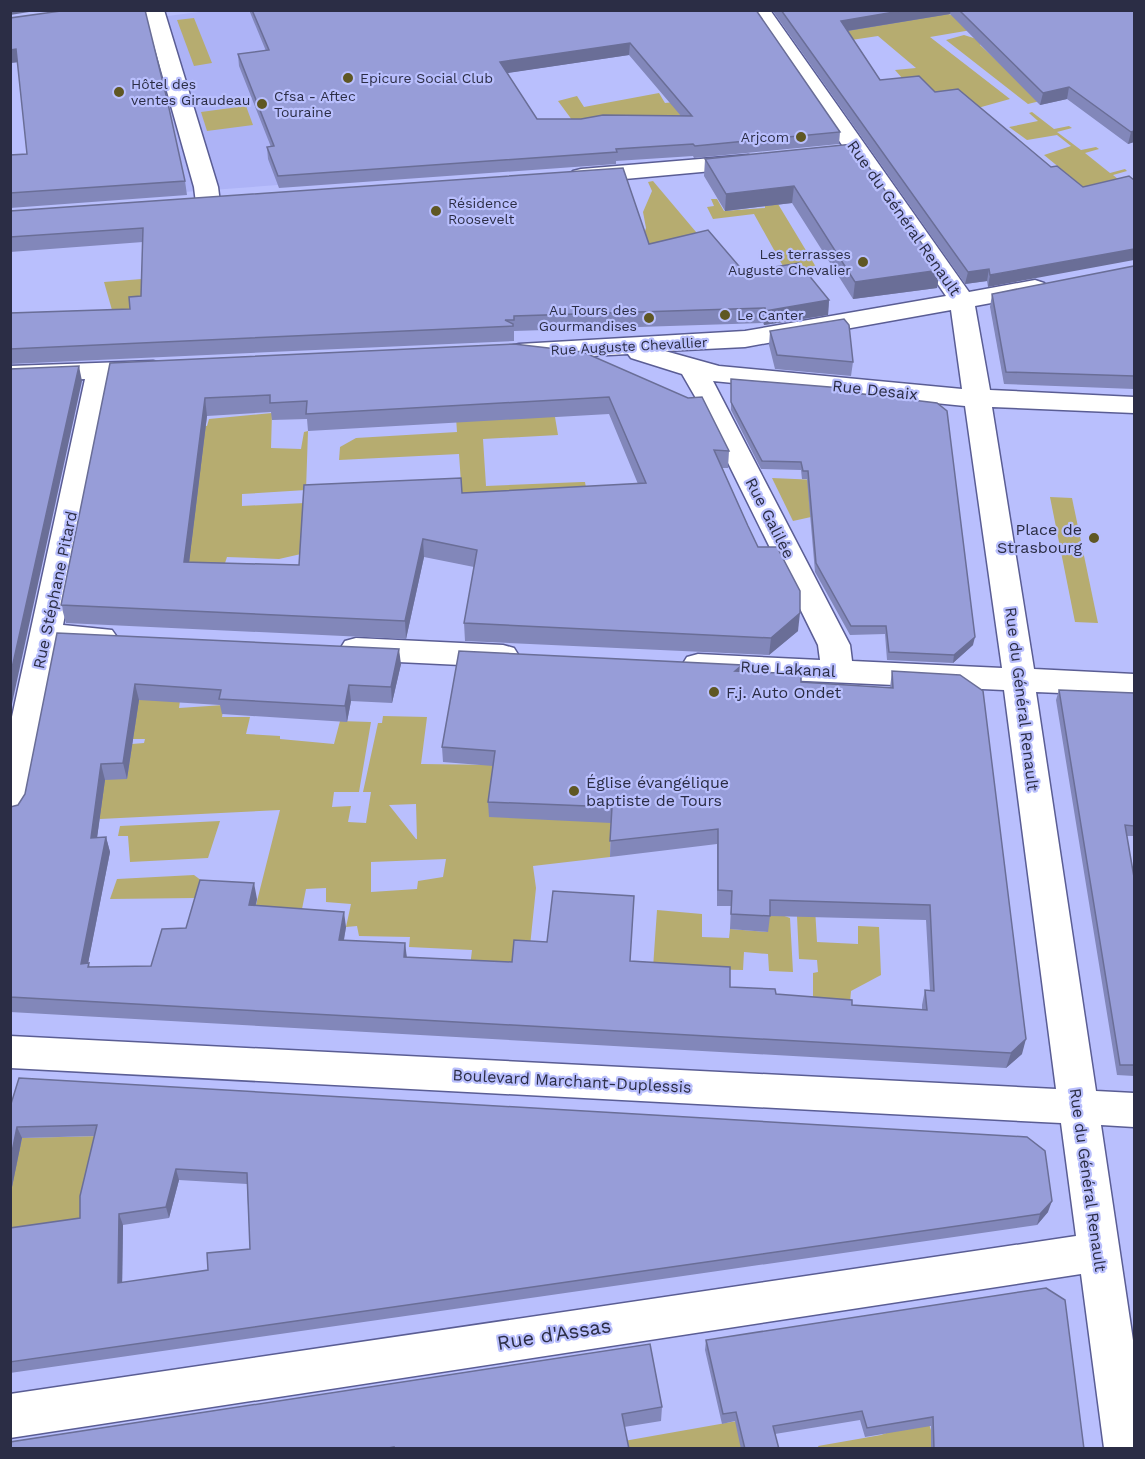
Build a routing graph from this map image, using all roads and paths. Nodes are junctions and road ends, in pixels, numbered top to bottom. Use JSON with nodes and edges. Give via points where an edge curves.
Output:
{"nodes":[{"id":1,"x":154,"y":10,"type":"edge"},
{"id":2,"x":759,"y":10,"type":"edge"},
{"id":3,"x":857,"y":151,"type":"junction"},
{"id":4,"x":833,"y":154,"type":"edge"},
{"id":5,"x":774,"y":160,"type":"edge"},
{"id":6,"x":559,"y":178,"type":"edge"},
{"id":7,"x":185,"y":205,"type":"edge"},
{"id":8,"x":1060,"y":283,"type":"edge"},
{"id":9,"x":962,"y":302,"type":"junction"},
{"id":10,"x":620,"y":346,"type":"junction"},
{"id":11,"x":492,"y":353,"type":"edge"},
{"id":12,"x":180,"y":368,"type":"edge"},
{"id":13,"x":692,"y":369,"type":"junction"},
{"id":14,"x":100,"y":370,"type":"junction"},
{"id":15,"x":10,"y":374,"type":"edge"},
{"id":16,"x":978,"y":399,"type":"junction"},
{"id":17,"x":1134,"y":405,"type":"edge"},
{"id":18,"x":46,"y":635,"type":"junction"},
{"id":19,"x":124,"y":638,"type":"edge"},
{"id":20,"x":332,"y":648,"type":"edge"},
{"id":21,"x":533,"y":657,"type":"edge"},
{"id":22,"x":674,"y":664,"type":"edge"},
{"id":23,"x":837,"y":671,"type":"junction"},
{"id":24,"x":1019,"y":679,"type":"junction"},
{"id":25,"x":1134,"y":685,"type":"edge"},
{"id":26,"x":10,"y":809,"type":"edge"},
{"id":27,"x":10,"y":1052,"type":"edge"},
{"id":28,"x":1078,"y":1108,"type":"junction"},
{"id":29,"x":1134,"y":1110,"type":"edge"},
{"id":30,"x":1098,"y":1252,"type":"junction"},
{"id":31,"x":10,"y":1416,"type":"edge"},
{"id":32,"x":1127,"y":1449,"type":"edge"}],
"edges":[{"from":1,"to":7,"type":"street","via":[[206,187],[219,202]]},
{"from":2,"to":3,"type":"street","name":"Rue du Général Renault"},
{"from":3,"to":4,"type":"street"},
{"from":3,"to":9,"type":"street","name":"Rue du Général Renault"},
{"from":5,"to":6,"type":"street"},
{"from":8,"to":9,"type":"street","name":"Rue Auguste Chevallier"},
{"from":9,"to":10,"type":"street","name":"Rue Auguste Chevallier","via":[[745,339]]},
{"from":9,"to":16,"type":"street","name":"Rue du Général Renault"},
{"from":10,"to":11,"type":"street","name":"Rue Auguste Chevallier"},
{"from":10,"to":13,"type":"street","name":"Rue Desaix"},
{"from":12,"to":14,"type":"street"},
{"from":13,"to":16,"type":"street","name":"Rue Desaix"},
{"from":13,"to":23,"type":"street","name":"Rue Galilée","via":[[834,645]]},
{"from":14,"to":15,"type":"street"},
{"from":14,"to":18,"type":"street","name":"Rue Stéphane Pitard"},
{"from":16,"to":17,"type":"street","name":"Rue Desaix"},
{"from":16,"to":24,"type":"street","name":"Rue du Général Renault"},
{"from":18,"to":19,"type":"street"},
{"from":18,"to":26,"type":"street","name":"Rue Stéphane Pitard"},
{"from":20,"to":21,"type":"street"},
{"from":22,"to":23,"type":"street","name":"Rue Lakanal"},
{"from":23,"to":24,"type":"street","name":"Rue Lakanal"},
{"from":24,"to":25,"type":"street","name":"Rue Lakanal"},
{"from":24,"to":28,"type":"street","name":"Rue du Général Renault"},
{"from":27,"to":28,"type":"street","name":"Boulevard Marchant-Duplessis"},
{"from":28,"to":29,"type":"street","name":"Boulevard Marchant-Duplessis"},
{"from":28,"to":30,"type":"street","name":"Rue du Général Renault"},
{"from":30,"to":31,"type":"street","name":"Rue d'Assas"},
{"from":30,"to":32,"type":"street","name":"Rue du Général Renault"}]}
